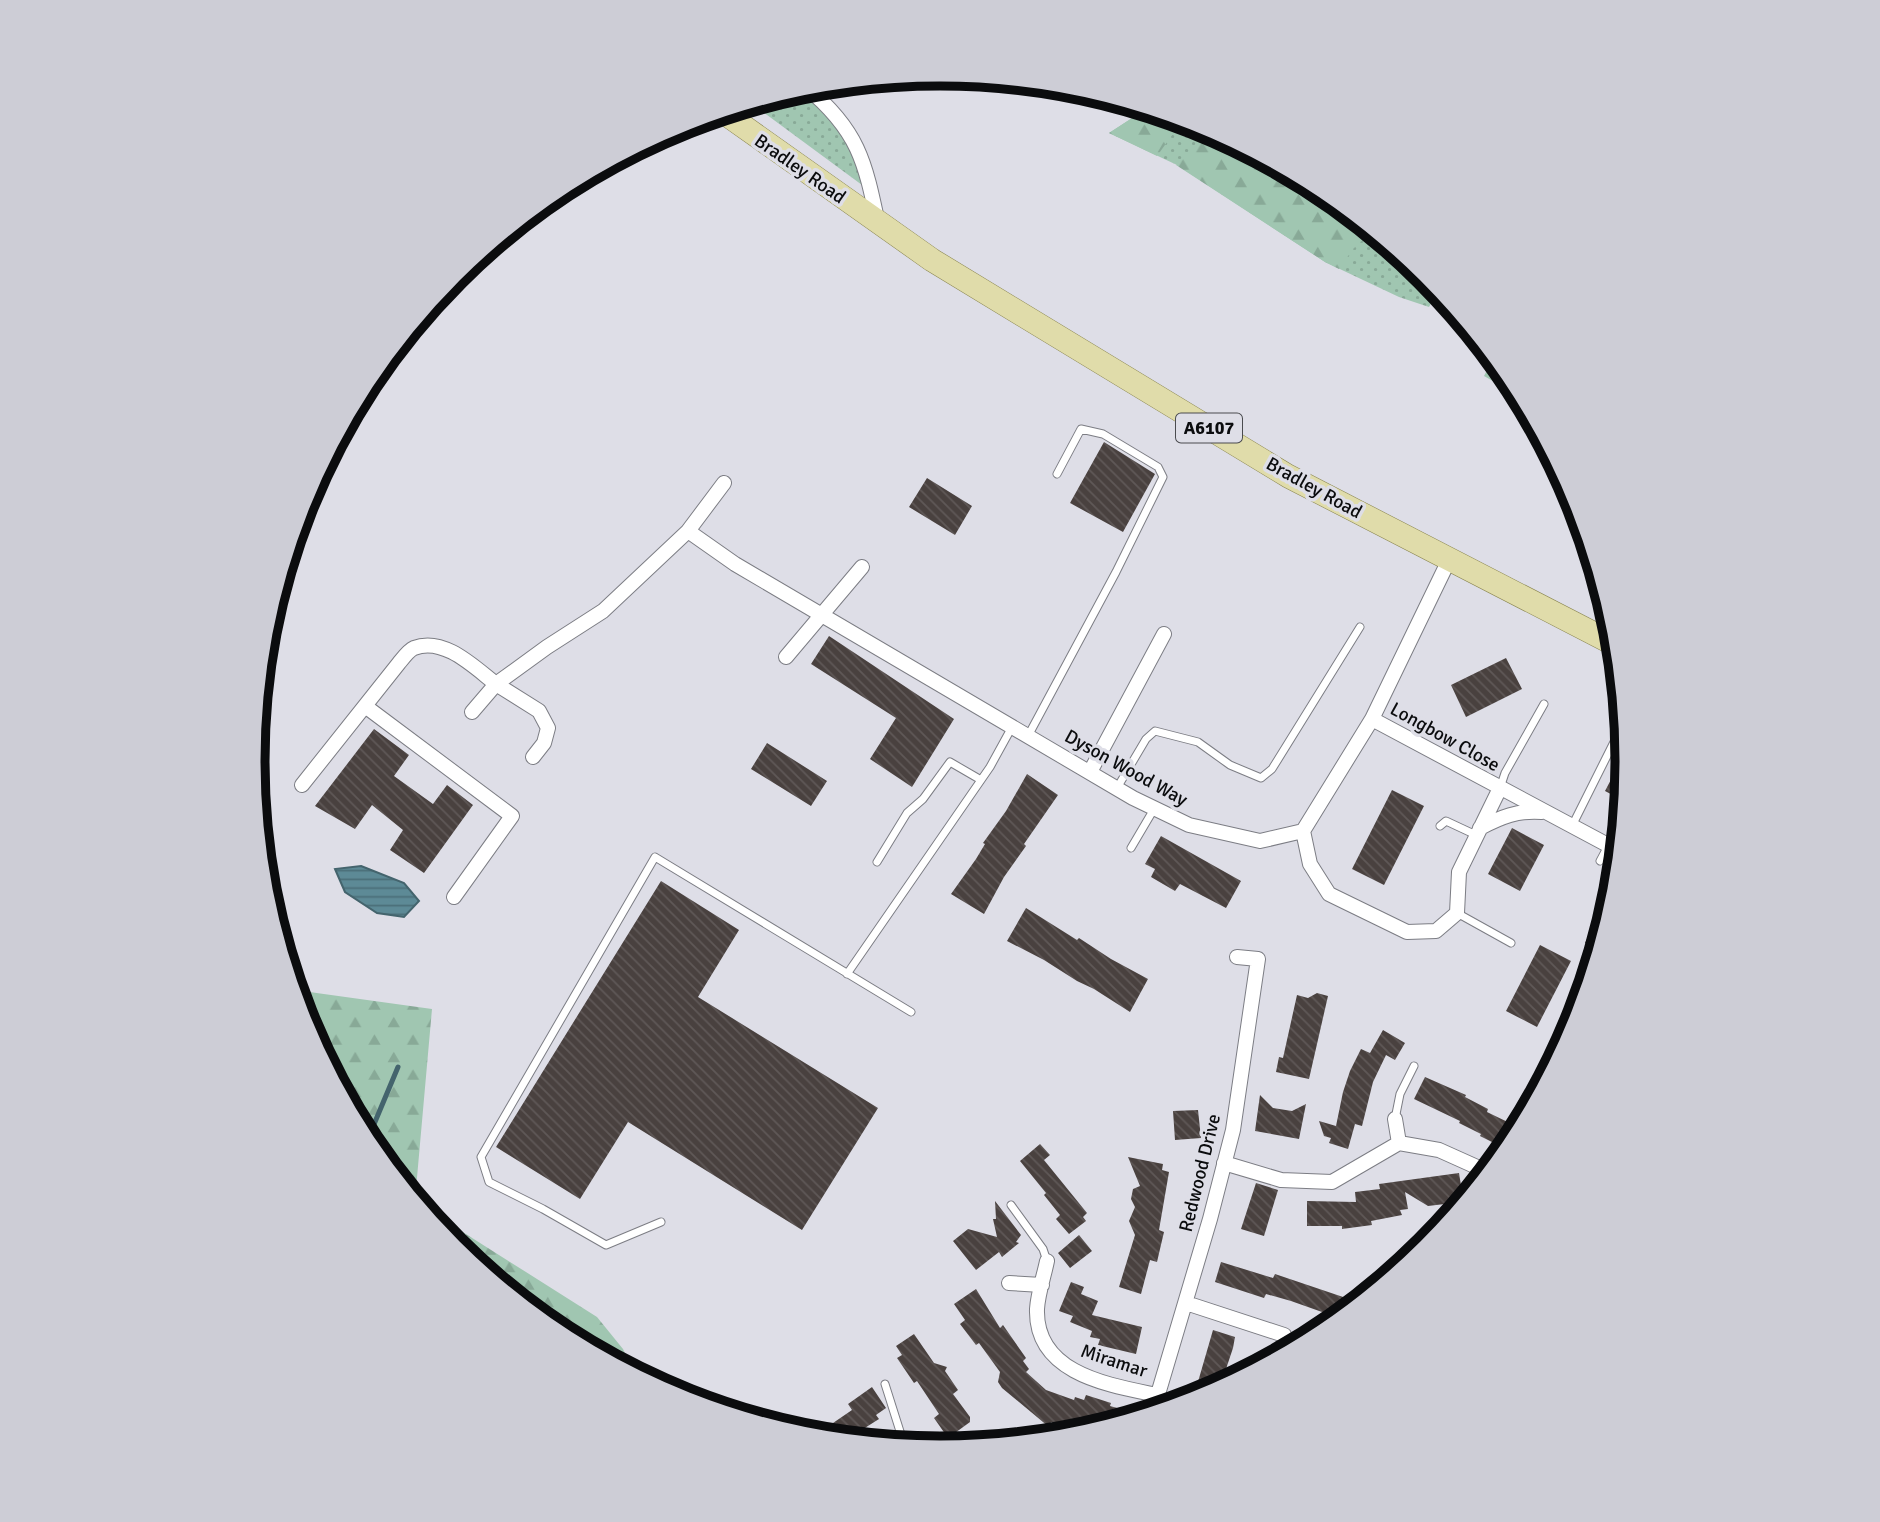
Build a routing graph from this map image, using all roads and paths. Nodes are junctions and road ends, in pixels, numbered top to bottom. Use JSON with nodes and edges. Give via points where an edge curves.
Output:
{"nodes":[{"id":1,"x":819,"y":97,"type":"edge"},
{"id":2,"x":733,"y":119,"type":"edge"},
{"id":3,"x":879,"y":224,"type":"junction"},
{"id":4,"x":1057,"y":474,"type":"dead end"},
{"id":5,"x":724,"y":483,"type":"dead end"},
{"id":6,"x":688,"y":531,"type":"junction"},
{"id":7,"x":1449,"y":560,"type":"junction"},
{"id":8,"x":862,"y":566,"type":"dead end"},
{"id":9,"x":822,"y":615,"type":"junction"},
{"id":10,"x":1360,"y":627,"type":"dead end"},
{"id":11,"x":1164,"y":634,"type":"dead end"},
{"id":12,"x":1604,"y":639,"type":"edge"},
{"id":13,"x":786,"y":657,"type":"dead end"},
{"id":14,"x":496,"y":684,"type":"junction"},
{"id":15,"x":1544,"y":704,"type":"dead end"},
{"id":16,"x":365,"y":706,"type":"junction"},
{"id":17,"x":472,"y":712,"type":"dead end"},
{"id":18,"x":1373,"y":719,"type":"junction"},
{"id":19,"x":1012,"y":727,"type":"junction"},
{"id":20,"x":1028,"y":736,"type":"junction"},
{"id":21,"x":1615,"y":741,"type":"edge"},
{"id":22,"x":533,"y":757,"type":"dead end"},
{"id":23,"x":1090,"y":772,"type":"junction"},
{"id":24,"x":981,"y":780,"type":"junction"},
{"id":25,"x":302,"y":785,"type":"dead end"},
{"id":26,"x":1117,"y":788,"type":"junction"},
{"id":27,"x":1500,"y":788,"type":"junction"},
{"id":28,"x":1155,"y":808,"type":"junction"},
{"id":29,"x":1546,"y":813,"type":"junction"},
{"id":30,"x":1440,"y":826,"type":"dead end"},
{"id":31,"x":1572,"y":826,"type":"junction"},
{"id":32,"x":1303,"y":831,"type":"junction"},
{"id":33,"x":1478,"y":832,"type":"junction"},
{"id":34,"x":1609,"y":846,"type":"edge"},
{"id":35,"x":1131,"y":848,"type":"dead end"},
{"id":36,"x":1608,"y":853,"type":"edge"},
{"id":37,"x":1600,"y":861,"type":"dead end"},
{"id":38,"x":877,"y":862,"type":"dead end"},
{"id":39,"x":454,"y":897,"type":"dead end"},
{"id":40,"x":1457,"y":913,"type":"junction"},
{"id":41,"x":1511,"y":943,"type":"dead end"},
{"id":42,"x":1237,"y":957,"type":"dead end"},
{"id":43,"x":847,"y":974,"type":"junction"},
{"id":44,"x":911,"y":1012,"type":"dead end"},
{"id":45,"x":1414,"y":1066,"type":"dead end"},
{"id":46,"x":1395,"y":1119,"type":"joint"},
{"id":47,"x":1399,"y":1143,"type":"junction"},
{"id":48,"x":1224,"y":1163,"type":"junction"},
{"id":49,"x":1479,"y":1168,"type":"edge"},
{"id":50,"x":1011,"y":1205,"type":"dead end"},
{"id":51,"x":661,"y":1222,"type":"dead end"},
{"id":52,"x":1047,"y":1261,"type":"joint"},
{"id":53,"x":1009,"y":1283,"type":"dead end"},
{"id":54,"x":1042,"y":1285,"type":"junction"},
{"id":55,"x":1186,"y":1303,"type":"junction"},
{"id":56,"x":1284,"y":1342,"type":"edge"},
{"id":57,"x":885,"y":1384,"type":"dead end"},
{"id":58,"x":1157,"y":1395,"type":"junction"},
{"id":59,"x":1156,"y":1400,"type":"edge"},
{"id":60,"x":902,"y":1435,"type":"edge"}],
"edges":[{"from":1,"to":3,"type":"street","name":"Bradley Road","via":[[849,132],[866,168]]},
{"from":2,"to":3,"type":"main road","name":"Bradley Road","number":"A6107"},
{"from":3,"to":7,"type":"main road","name":"Bradley Road","number":"A6107","via":[[942,267],[1288,476]]},
{"from":4,"to":20,"type":"lane","via":[[1081,429],[1133,452],[1158,467],[1163,477]]},
{"from":5,"to":6,"type":"street"},
{"from":6,"to":9,"type":"street","name":"Dyson Wood Way"},
{"from":6,"to":14,"type":"street","via":[[603,611]]},
{"from":7,"to":12,"type":"main road","name":"Bradley Road","number":"A6107"},
{"from":7,"to":18,"type":"street"},
{"from":8,"to":9,"type":"street"},
{"from":9,"to":13,"type":"street"},
{"from":9,"to":19,"type":"street","name":"Dyson Wood Way"},
{"from":10,"to":26,"type":"lane","via":[[1272,769],[1261,778],[1230,765],[1198,742],[1155,731]]},
{"from":11,"to":23,"type":"street"},
{"from":14,"to":16,"type":"street","via":[[437,645],[413,648]]},
{"from":14,"to":17,"type":"street"},
{"from":14,"to":22,"type":"street","via":[[539,711],[548,728]]},
{"from":15,"to":27,"type":"lane"},
{"from":16,"to":25,"type":"street","via":[[310,765]]},
{"from":16,"to":39,"type":"street","via":[[512,816]]},
{"from":18,"to":27,"type":"street","name":"Longbow Close"},
{"from":18,"to":32,"type":"street"},
{"from":19,"to":20,"type":"street","name":"Dyson Wood Way"},
{"from":19,"to":24,"type":"lane"},
{"from":20,"to":23,"type":"street","name":"Dyson Wood Way"},
{"from":21,"to":31,"type":"lane"},
{"from":23,"to":26,"type":"street","name":"Dyson Wood Way"},
{"from":24,"to":38,"type":"lane","via":[[950,762],[907,813]]},
{"from":24,"to":43,"type":"lane"},
{"from":26,"to":28,"type":"street","name":"Dyson Wood Way"},
{"from":27,"to":29,"type":"street","name":"Longbow Close"},
{"from":27,"to":33,"type":"street","name":"Longbow Close"},
{"from":28,"to":32,"type":"street","name":"Dyson Wood Way","via":[[1189,825],[1260,842]]},
{"from":28,"to":35,"type":"lane"},
{"from":29,"to":31,"type":"street","name":"Longbow Close"},
{"from":29,"to":33,"type":"street","name":"Longbow Close","via":[[1504,816]]},
{"from":30,"to":33,"type":"lane","via":[[1446,821]]},
{"from":31,"to":34,"type":"street","name":"Longbow Close"},
{"from":32,"to":40,"type":"street","via":[[1310,864],[1329,894],[1408,932],[1436,931]]},
{"from":33,"to":40,"type":"street","name":"Longbow Close","via":[[1460,872]]},
{"from":36,"to":37,"type":"lane"},
{"from":40,"to":41,"type":"lane"},
{"from":42,"to":48,"type":"street","name":"Redwood Drive","via":[[1258,959]]},
{"from":43,"to":44,"type":"lane"},
{"from":43,"to":51,"type":"lane","via":[[655,857],[481,1157],[489,1181],[606,1245]]},
{"from":45,"to":46,"type":"lane","via":[[1400,1094]]},
{"from":46,"to":47,"type":"street"},
{"from":47,"to":48,"type":"street","via":[[1332,1182],[1281,1180]]},
{"from":47,"to":49,"type":"street","via":[[1439,1150]]},
{"from":48,"to":55,"type":"street","name":"Redwood Drive"},
{"from":50,"to":52,"type":"lane"},
{"from":52,"to":54,"type":"street","name":"Miramar"},
{"from":53,"to":54,"type":"street"},
{"from":54,"to":58,"type":"street","name":"Miramar","via":[[1037,1310],[1041,1333],[1063,1364],[1112,1385]]},
{"from":55,"to":56,"type":"street","via":[[1284,1335]]},
{"from":55,"to":58,"type":"street","name":"Redwood Drive"},
{"from":57,"to":60,"type":"lane"},
{"from":58,"to":59,"type":"street","name":"Redwood Drive"}]}
